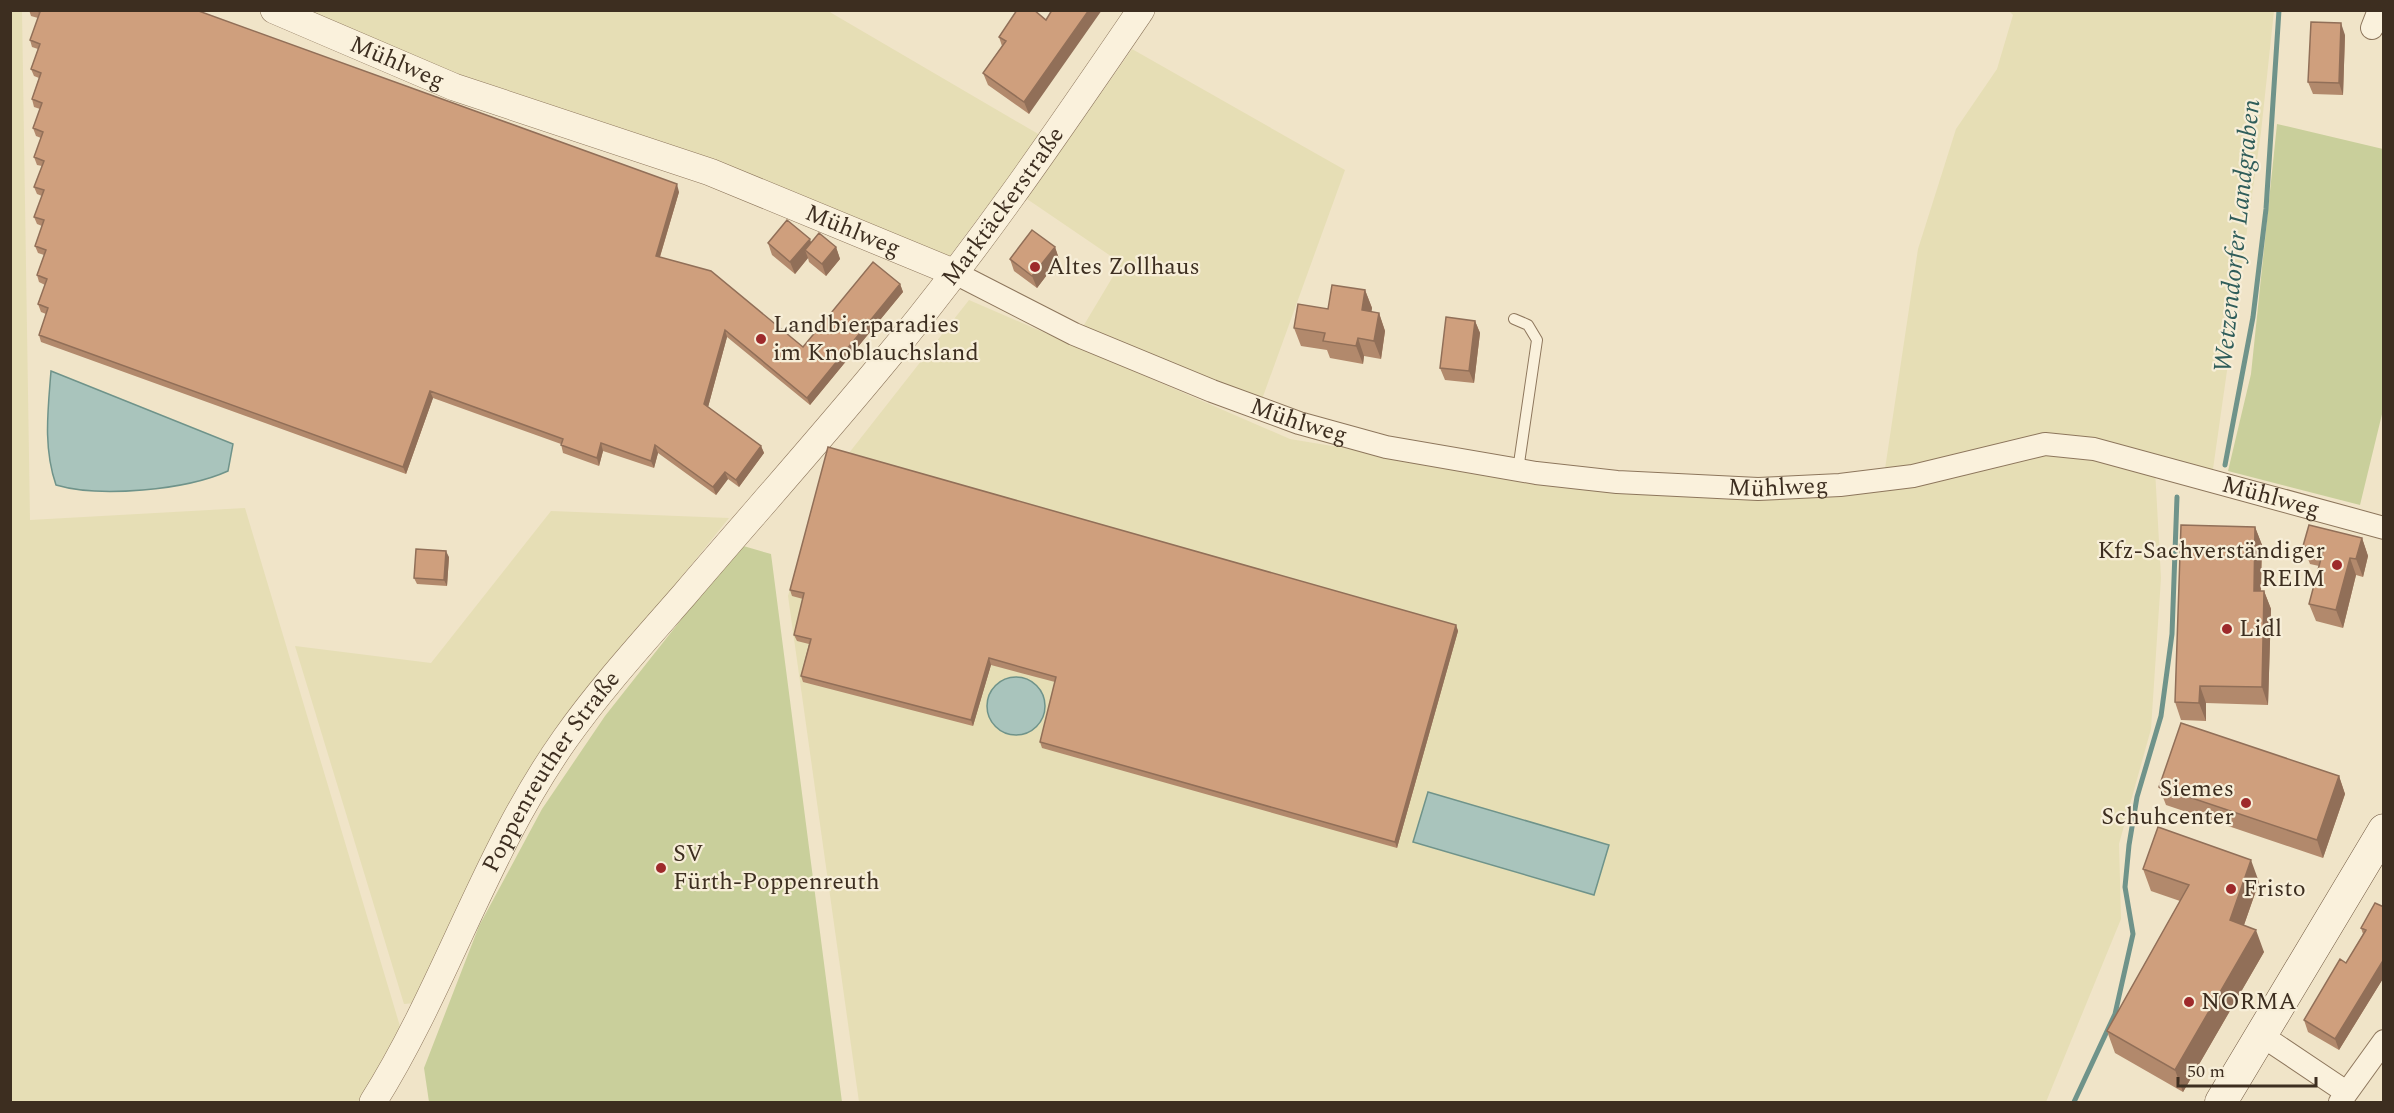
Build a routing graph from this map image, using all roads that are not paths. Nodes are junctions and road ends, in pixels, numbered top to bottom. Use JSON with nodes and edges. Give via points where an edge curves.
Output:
{"nodes":[{"id":1,"x":274,"y":10,"type":"edge"},
{"id":2,"x":1141,"y":10,"type":"edge"},
{"id":3,"x":956,"y":273,"type":"junction"},
{"id":4,"x":1514,"y":320,"type":"dead end"},
{"id":5,"x":1518,"y":470,"type":"junction"},
{"id":6,"x":786,"y":477,"type":"joint"},
{"id":7,"x":2384,"y":528,"type":"edge"},
{"id":8,"x":2384,"y":830,"type":"edge"},
{"id":9,"x":2261,"y":1035,"type":"junction"},
{"id":10,"x":2384,"y":1041,"type":"edge"},
{"id":11,"x":2343,"y":1097,"type":"edge"},
{"id":12,"x":373,"y":1102,"type":"edge"},
{"id":13,"x":2221,"y":1102,"type":"edge"}],
"edges":[{"from":1,"to":3,"type":"street","name":"Mühlweg","via":[[454,87],[710,172]]},
{"from":2,"to":3,"type":"street","name":"Marktäckerstraße"},
{"from":3,"to":5,"type":"street","name":"Mühlweg","via":[[1074,334],[1212,392],[1299,423],[1386,447]]},
{"from":3,"to":6,"type":"street","name":"Marktäckerstraße"},
{"from":4,"to":5,"type":"lane","via":[[1528,325],[1537,340]]},
{"from":5,"to":7,"type":"street","name":"Mühlweg","via":[[1617,482],[1758,489],[1840,485],[1913,476],[2045,444],[2094,449]]},
{"from":6,"to":12,"type":"street","name":"Poppenreuther Straße","via":[[623,665],[550,760],[502,844],[423,1012]]},
{"from":8,"to":9,"type":"main road"},
{"from":9,"to":11,"type":"street"},
{"from":9,"to":13,"type":"main road"},
{"from":10,"to":11,"type":"street"}]}
